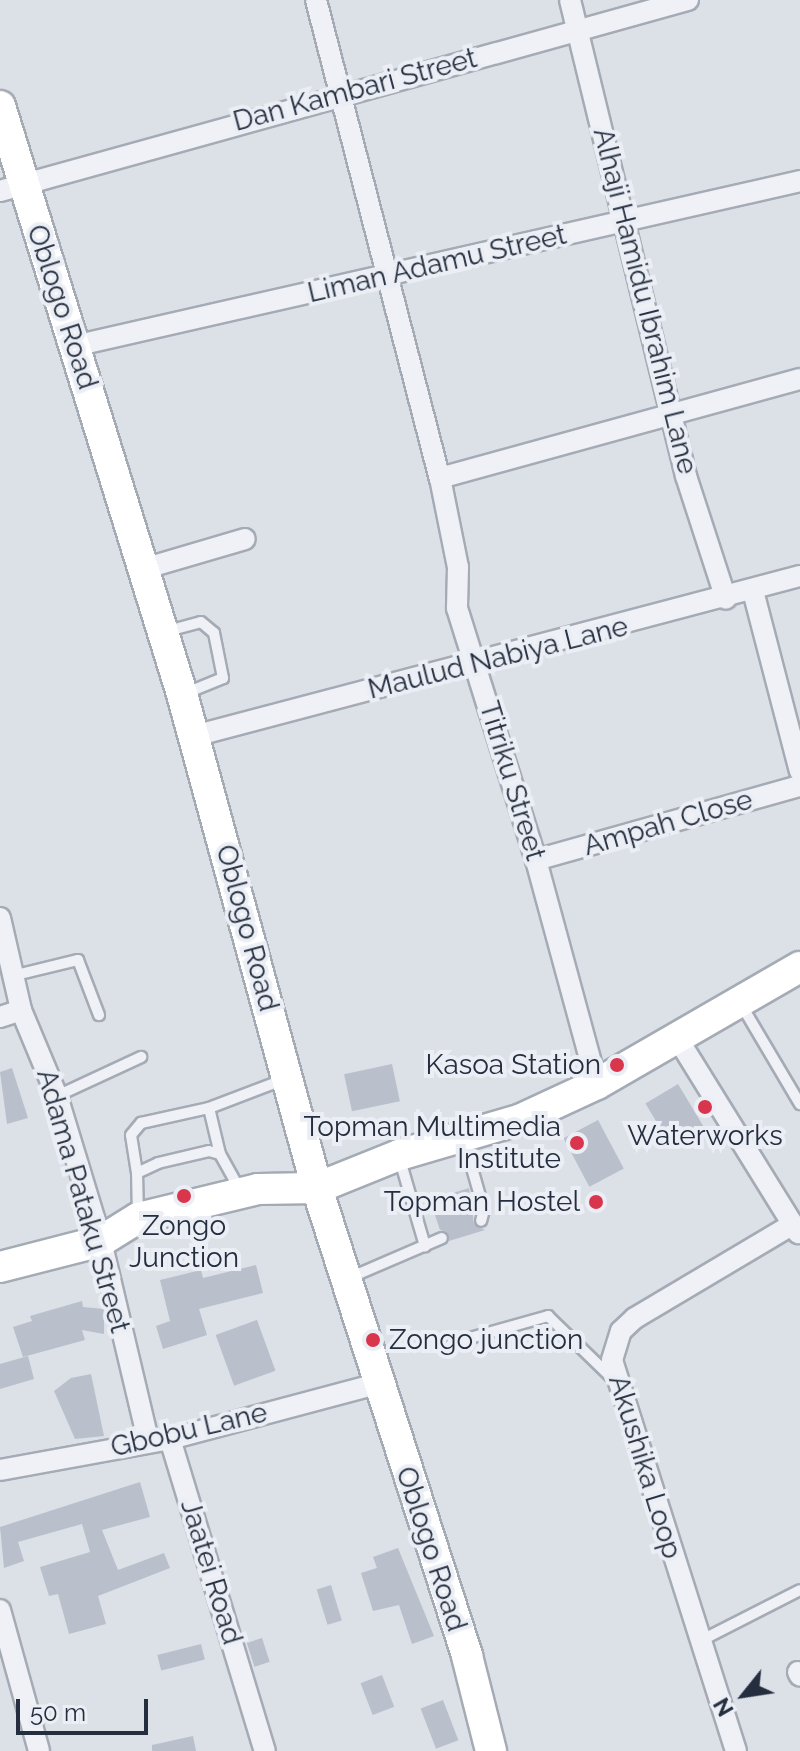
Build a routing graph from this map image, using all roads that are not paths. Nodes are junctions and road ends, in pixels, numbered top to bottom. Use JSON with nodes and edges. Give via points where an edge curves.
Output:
{"nodes":[{"id":1,"x":316,"y":0,"type":"edge"},
{"id":2,"x":570,"y":0,"type":"edge"},
{"id":3,"x":688,"y":0,"type":"edge"},
{"id":4,"x":576,"y":30,"type":"junction"},
{"id":5,"x":339,"y":93,"type":"junction"},
{"id":6,"x":0,"y":106,"type":"edge"},
{"id":7,"x":800,"y":181,"type":"edge"},
{"id":8,"x":11,"y":188,"type":"edge"},
{"id":9,"x":628,"y":221,"type":"junction"},
{"id":10,"x":391,"y":277,"type":"junction"},
{"id":11,"x":74,"y":346,"type":"junction"},
{"id":12,"x":800,"y":379,"type":"edge"},
{"id":13,"x":673,"y":415,"type":"junction"},
{"id":14,"x":440,"y":478,"type":"junction"},
{"id":15,"x":245,"y":539,"type":"dead end"},
{"id":16,"x":143,"y":569,"type":"junction"},
{"id":17,"x":800,"y":576,"type":"edge"},
{"id":18,"x":753,"y":591,"type":"junction"},
{"id":19,"x":726,"y":599,"type":"junction"},
{"id":20,"x":163,"y":632,"type":"junction"},
{"id":21,"x":476,"y":663,"type":"junction"},
{"id":22,"x":182,"y":694,"type":"junction"},
{"id":23,"x":194,"y":736,"type":"junction"},
{"id":24,"x":800,"y":771,"type":"edge"},
{"id":25,"x":800,"y":786,"type":"edge"},
{"id":26,"x":536,"y":860,"type":"junction"},
{"id":27,"x":0,"y":918,"type":"edge"},
{"id":28,"x":800,"y":967,"type":"edge"},
{"id":29,"x":16,"y":975,"type":"junction"},
{"id":30,"x":739,"y":1000,"type":"junction"},
{"id":31,"x":21,"y":1010,"type":"junction"},
{"id":32,"x":99,"y":1015,"type":"dead end"},
{"id":33,"x":0,"y":1017,"type":"edge"},
{"id":34,"x":676,"y":1036,"type":"junction"},
{"id":35,"x":141,"y":1057,"type":"dead end"},
{"id":36,"x":287,"y":1078,"type":"junction"},
{"id":37,"x":597,"y":1084,"type":"junction"},
{"id":38,"x":57,"y":1096,"type":"junction"},
{"id":39,"x":800,"y":1104,"type":"edge"},
{"id":40,"x":209,"y":1108,"type":"junction"},
{"id":41,"x":464,"y":1138,"type":"junction"},
{"id":42,"x":220,"y":1154,"type":"junction"},
{"id":43,"x":399,"y":1155,"type":"junction"},
{"id":44,"x":137,"y":1173,"type":"junction"},
{"id":45,"x":317,"y":1188,"type":"junction"},
{"id":46,"x":241,"y":1193,"type":"junction"},
{"id":47,"x":138,"y":1218,"type":"junction"},
{"id":48,"x":481,"y":1221,"type":"dead end"},
{"id":49,"x":797,"y":1230,"type":"edge"},
{"id":50,"x":442,"y":1238,"type":"dead end"},
{"id":51,"x":101,"y":1241,"type":"junction"},
{"id":52,"x":425,"y":1246,"type":"junction"},
{"id":53,"x":0,"y":1267,"type":"edge"},
{"id":54,"x":349,"y":1278,"type":"junction"},
{"id":55,"x":452,"y":1343,"type":"dead end"},
{"id":56,"x":615,"y":1382,"type":"junction"},
{"id":57,"x":376,"y":1384,"type":"junction"},
{"id":58,"x":170,"y":1439,"type":"junction"},
{"id":59,"x":148,"y":1440,"type":"junction"},
{"id":60,"x":0,"y":1470,"type":"edge"},
{"id":61,"x":800,"y":1590,"type":"edge"},
{"id":62,"x":0,"y":1610,"type":"edge"},
{"id":63,"x":700,"y":1641,"type":"junction"},
{"id":64,"x":39,"y":1751,"type":"edge"},
{"id":65,"x":265,"y":1751,"type":"edge"},
{"id":66,"x":491,"y":1751,"type":"edge"},
{"id":67,"x":736,"y":1751,"type":"edge"}],
"edges":[{"from":1,"to":5,"type":"street","name":"Titriku Street"},
{"from":2,"to":4,"type":"street","name":"Alhaji Hamidu Ibrahim Lane"},
{"from":3,"to":4,"type":"street","name":"Dan Kambari Street"},
{"from":4,"to":5,"type":"street","name":"Dan Kambari Street"},
{"from":4,"to":9,"type":"street","name":"Alhaji Hamidu Ibrahim Lane"},
{"from":5,"to":8,"type":"street","name":"Dan Kambari Street"},
{"from":5,"to":10,"type":"street","name":"Titriku Street"},
{"from":6,"to":8,"type":"main road","name":"Oblogo Road"},
{"from":7,"to":9,"type":"street","name":"Liman Adamu Street"},
{"from":8,"to":11,"type":"main road","name":"Oblogo Road"},
{"from":9,"to":10,"type":"street","name":"Liman Adamu Street"},
{"from":9,"to":13,"type":"street","name":"Alhaji Hamidu Ibrahim Lane"},
{"from":10,"to":11,"type":"street","name":"Liman Adamu Street"},
{"from":10,"to":14,"type":"street","name":"Titriku Street","via":[[414,389]]},
{"from":11,"to":16,"type":"main road","name":"Oblogo Road"},
{"from":12,"to":13,"type":"street"},
{"from":13,"to":14,"type":"street"},
{"from":13,"to":19,"type":"street","name":"Alhaji Hamidu Ibrahim Lane","via":[[686,476]]},
{"from":14,"to":21,"type":"street","name":"Titriku Street","via":[[458,567],[455,597]]},
{"from":15,"to":16,"type":"street"},
{"from":16,"to":20,"type":"main road","name":"Oblogo Road"},
{"from":17,"to":18,"type":"street","name":"Maulud Nabiya Lane"},
{"from":18,"to":19,"type":"street","name":"Maulud Nabiya Lane"},
{"from":18,"to":24,"type":"street"},
{"from":19,"to":21,"type":"street","name":"Maulud Nabiya Lane"},
{"from":20,"to":22,"type":"main road","name":"Oblogo Road"},
{"from":20,"to":22,"type":"lane","via":[[201,622],[214,633],[223,678]]},
{"from":21,"to":23,"type":"street","name":"Maulud Nabiya Lane"},
{"from":21,"to":26,"type":"street","name":"Titriku Street"},
{"from":22,"to":23,"type":"main road","name":"Oblogo Road"},
{"from":23,"to":36,"type":"main road","name":"Oblogo Road"},
{"from":25,"to":26,"type":"street","name":"Ampah Close"},
{"from":26,"to":37,"type":"street","name":"Titriku Street"},
{"from":27,"to":29,"type":"street","name":"Adama Pataku Street"},
{"from":28,"to":30,"type":"main road"},
{"from":29,"to":31,"type":"street","name":"Adama Pataku Street"},
{"from":29,"to":32,"type":"lane","via":[[78,960]]},
{"from":30,"to":34,"type":"main road"},
{"from":30,"to":39,"type":"lane"},
{"from":31,"to":33,"type":"street"},
{"from":31,"to":38,"type":"street","name":"Adama Pataku Street"},
{"from":34,"to":37,"type":"main road"},
{"from":34,"to":49,"type":"street"},
{"from":35,"to":38,"type":"lane"},
{"from":36,"to":40,"type":"lane"},
{"from":36,"to":45,"type":"main road","name":"Oblogo Road"},
{"from":37,"to":41,"type":"main road"},
{"from":38,"to":51,"type":"street","name":"Adama Pataku Street"},
{"from":40,"to":42,"type":"lane"},
{"from":40,"to":44,"type":"lane","via":[[135,1128]]},
{"from":41,"to":43,"type":"main road"},
{"from":41,"to":48,"type":"lane","via":[[484,1210]]},
{"from":42,"to":44,"type":"lane","via":[[209,1151]]},
{"from":42,"to":46,"type":"lane"},
{"from":43,"to":45,"type":"main road"},
{"from":43,"to":52,"type":"lane"},
{"from":44,"to":47,"type":"lane"},
{"from":45,"to":46,"type":"main road"},
{"from":45,"to":54,"type":"main road","name":"Oblogo Road"},
{"from":46,"to":47,"type":"main road"},
{"from":47,"to":51,"type":"main road"},
{"from":49,"to":56,"type":"street","name":"Akushika Loop","via":[[621,1331],[614,1345]]},
{"from":50,"to":52,"type":"lane"},
{"from":51,"to":53,"type":"main road"},
{"from":51,"to":59,"type":"street","name":"Adama Pataku Street"},
{"from":52,"to":54,"type":"lane"},
{"from":54,"to":57,"type":"main road","name":"Oblogo Road"},
{"from":55,"to":56,"type":"lane","via":[[548,1316]]},
{"from":56,"to":63,"type":"street","name":"Akushika Loop"},
{"from":57,"to":58,"type":"street","name":"Gbobu Lane"},
{"from":57,"to":66,"type":"main road","name":"Oblogo Road","via":[[467,1656]]},
{"from":58,"to":59,"type":"street","name":"Gbobu Lane"},
{"from":58,"to":65,"type":"street","name":"Jaatei Road"},
{"from":59,"to":60,"type":"street","name":"Gbobu Lane"},
{"from":61,"to":63,"type":"lane"},
{"from":62,"to":64,"type":"street"},
{"from":63,"to":67,"type":"street","name":"Akushika Loop"}]}
